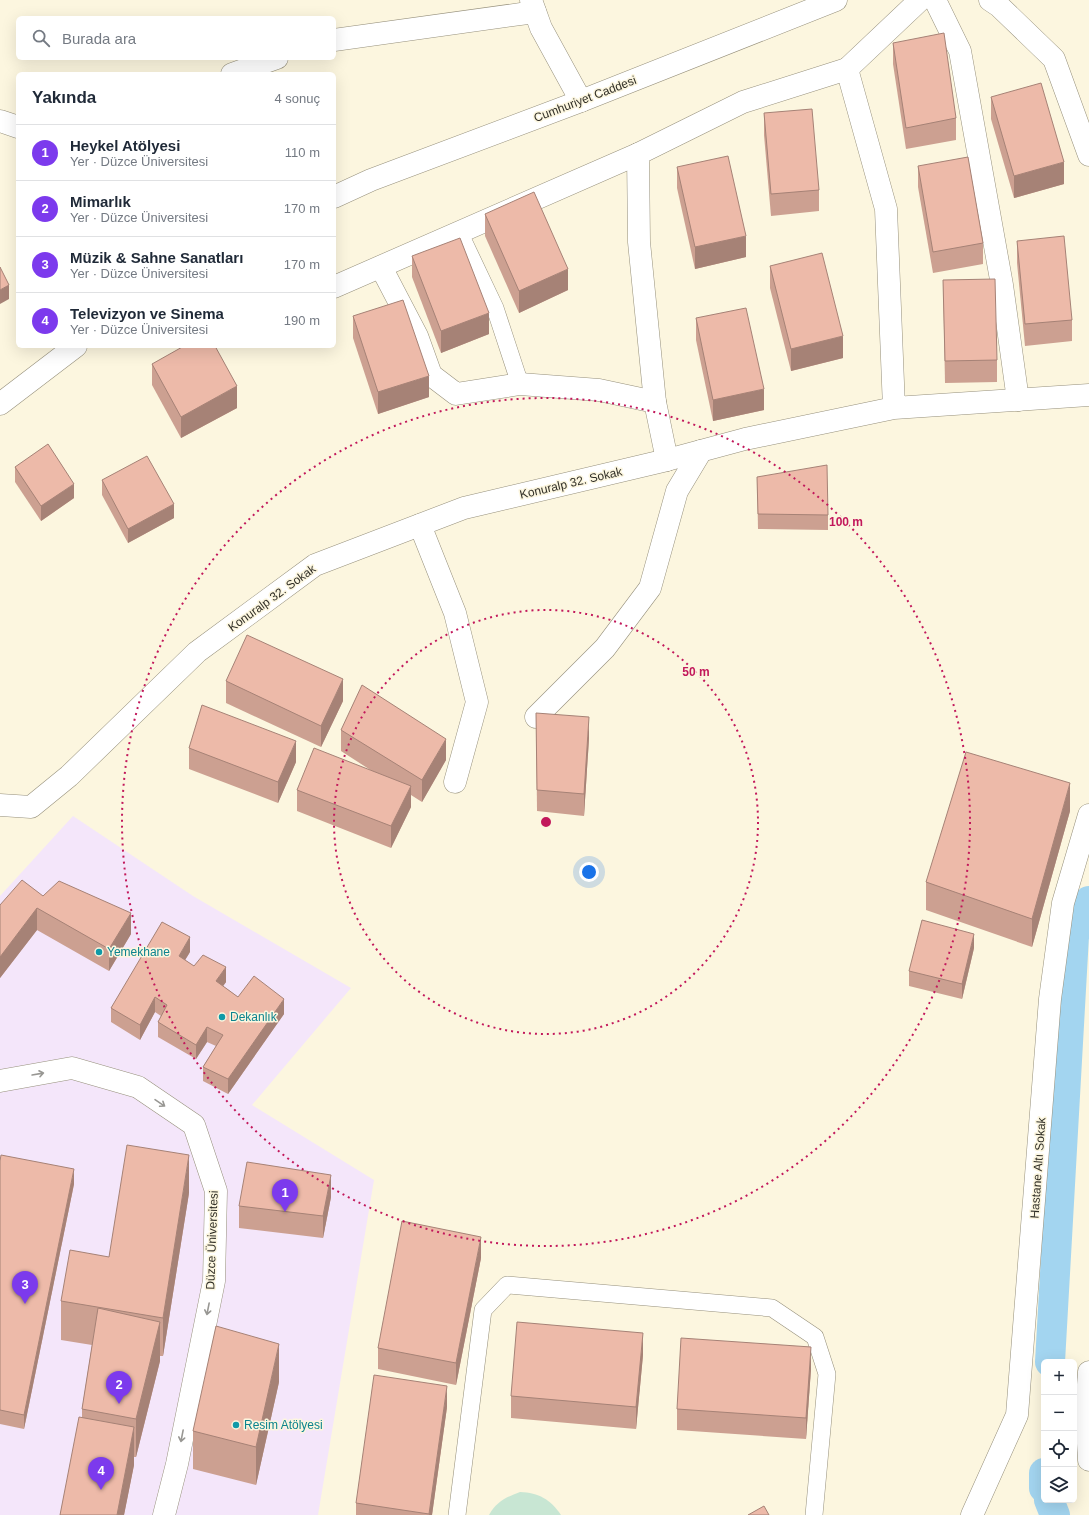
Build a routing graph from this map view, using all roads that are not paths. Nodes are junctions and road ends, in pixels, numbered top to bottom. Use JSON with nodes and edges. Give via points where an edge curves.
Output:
{"nodes":[{"id":1,"x":836,"y":0,"type":"edge"},
{"id":2,"x":920,"y":0,"type":"edge"},
{"id":3,"x":935,"y":0,"type":"edge"},
{"id":4,"x":990,"y":0,"type":"edge"},
{"id":5,"x":533,"y":6,"type":"edge"},
{"id":6,"x":336,"y":40,"type":"edge"},
{"id":7,"x":271,"y":60,"type":"edge"},
{"id":8,"x":847,"y":69,"type":"junction"},
{"id":9,"x":238,"y":72,"type":"edge"},
{"id":10,"x":581,"y":101,"type":"junction"},
{"id":11,"x":0,"y":120,"type":"edge"},
{"id":12,"x":16,"y":126,"type":"edge"},
{"id":13,"x":638,"y":154,"type":"junction"},
{"id":14,"x":1089,"y":155,"type":"edge"},
{"id":15,"x":336,"y":197,"type":"edge"},
{"id":16,"x":459,"y":232,"type":"junction"},
{"id":17,"x":381,"y":267,"type":"junction"},
{"id":18,"x":336,"y":286,"type":"edge"},
{"id":19,"x":73,"y":348,"type":"edge"},
{"id":20,"x":520,"y":384,"type":"junction"},
{"id":21,"x":1089,"y":395,"type":"edge"},
{"id":22,"x":1018,"y":400,"type":"junction"},
{"id":23,"x":655,"y":402,"type":"junction"},
{"id":24,"x":0,"y":404,"type":"edge"},
{"id":25,"x":894,"y":408,"type":"junction"},
{"id":26,"x":701,"y":451,"type":"junction"},
{"id":27,"x":667,"y":460,"type":"junction"},
{"id":28,"x":420,"y":525,"type":"junction"},
{"id":29,"x":536,"y":717,"type":"edge"},
{"id":30,"x":455,"y":782,"type":"dead end"},
{"id":31,"x":0,"y":805,"type":"edge"},
{"id":32,"x":1089,"y":815,"type":"edge"},
{"id":33,"x":0,"y":1081,"type":"edge"},
{"id":34,"x":1089,"y":1372,"type":"edge"},
{"id":35,"x":1089,"y":1460,"type":"edge"},
{"id":36,"x":164,"y":1515,"type":"edge"},
{"id":37,"x":457,"y":1515,"type":"edge"},
{"id":38,"x":814,"y":1515,"type":"edge"},
{"id":39,"x":972,"y":1515,"type":"edge"}],
"edges":[{"from":1,"to":10,"type":"street","name":"Cumhuriyet Caddesi"},
{"from":2,"to":8,"type":"street"},
{"from":3,"to":22,"type":"street","via":[[960,51],[1002,285]]},
{"from":4,"to":14,"type":"street","via":[[1054,59]]},
{"from":5,"to":6,"type":"street"},
{"from":5,"to":10,"type":"street","via":[[541,28]]},
{"from":7,"to":9,"type":"street"},
{"from":8,"to":13,"type":"street","via":[[743,102]]},
{"from":8,"to":25,"type":"street","via":[[886,209]]},
{"from":10,"to":15,"type":"street","name":"Cumhuriyet Caddesi","via":[[371,180]]},
{"from":11,"to":12,"type":"street"},
{"from":13,"to":16,"type":"street"},
{"from":13,"to":23,"type":"street","via":[[639,242]]},
{"from":16,"to":17,"type":"street"},
{"from":16,"to":20,"type":"lane","via":[[495,308]]},
{"from":17,"to":18,"type":"street"},
{"from":17,"to":20,"type":"street","via":[[417,336],[431,375],[456,394]]},
{"from":19,"to":24,"type":"street"},
{"from":20,"to":23,"type":"street","via":[[599,390]]},
{"from":21,"to":22,"type":"street","name":"Konuralp 32. Sokak"},
{"from":22,"to":25,"type":"street","name":"Konuralp 32. Sokak"},
{"from":23,"to":27,"type":"street"},
{"from":25,"to":26,"type":"street","name":"Konuralp 32. Sokak","via":[[745,439]]},
{"from":26,"to":27,"type":"street","name":"Konuralp 32. Sokak"},
{"from":26,"to":29,"type":"street","via":[[677,491],[650,588],[605,648]]},
{"from":27,"to":28,"type":"street","name":"Konuralp 32. Sokak","via":[[464,508]]},
{"from":28,"to":30,"type":"street","via":[[455,613],[477,702]]},
{"from":28,"to":31,"type":"street","name":"Konuralp 32. Sokak","via":[[315,565],[197,652],[69,776],[31,807]]},
{"from":32,"to":39,"type":"street","name":"Hastane Altı Sokak","via":[[1063,903],[1050,999],[1017,1415]]},
{"from":33,"to":36,"type":"street","name":"Düzce Üniversitesi","one_way":true,"via":[[72,1068],[138,1088],[194,1125],[216,1191],[214,1281],[177,1464]]},
{"from":34,"to":35,"type":"street","via":[[1086,1410]]},
{"from":37,"to":38,"type":"lane","via":[[484,1310],[507,1285],[772,1308],[815,1337],[827,1374]]}]}
